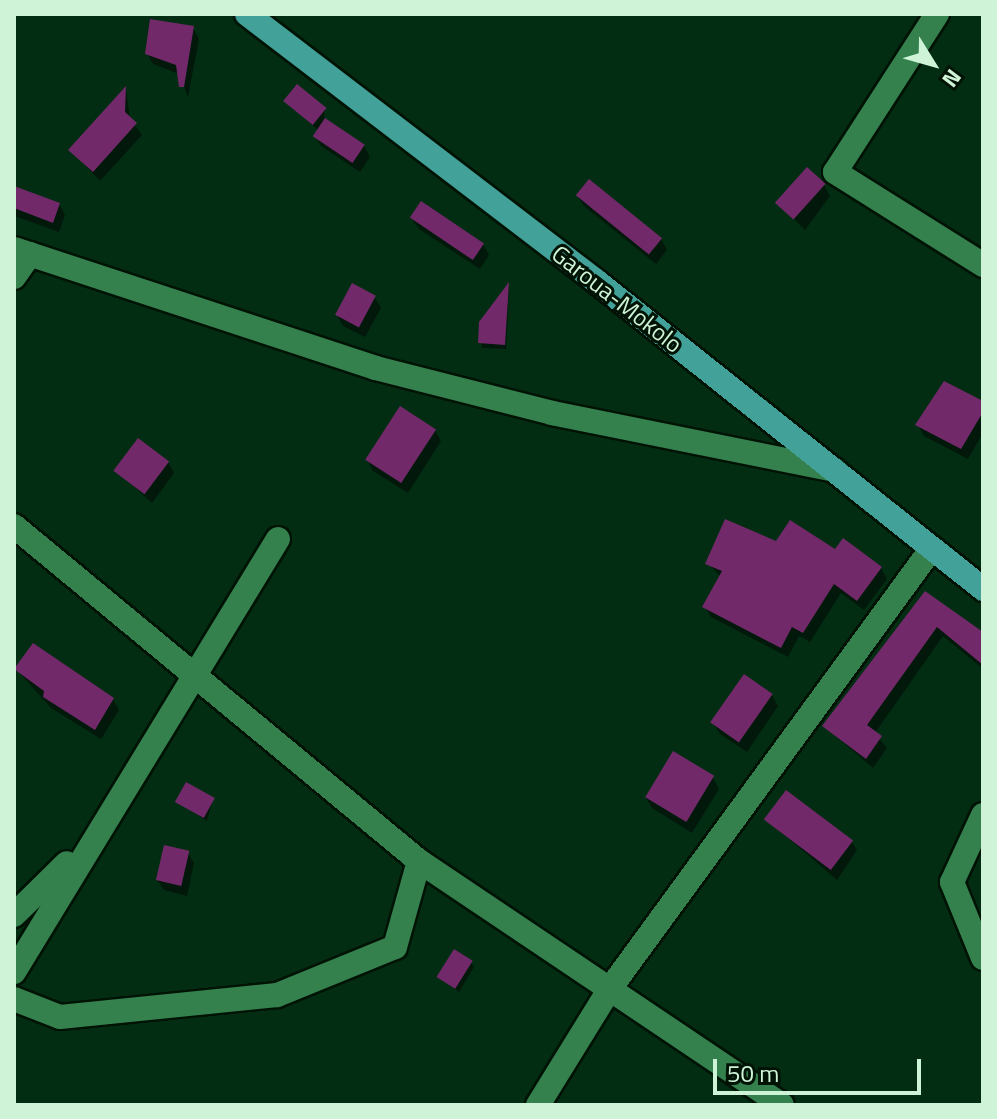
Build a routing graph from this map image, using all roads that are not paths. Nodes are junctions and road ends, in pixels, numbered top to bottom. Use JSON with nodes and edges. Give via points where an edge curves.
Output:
{"nodes":[{"id":1,"x":247,"y":14,"type":"edge"},
{"id":2,"x":937,"y":14,"type":"edge"},
{"id":3,"x":22,"y":252,"type":"edge"},
{"id":4,"x":983,"y":265,"type":"edge"},
{"id":5,"x":14,"y":277,"type":"edge"},
{"id":6,"x":834,"y":470,"type":"junction"},
{"id":7,"x":14,"y":526,"type":"edge"},
{"id":8,"x":278,"y":539,"type":"dead end"},
{"id":9,"x":932,"y":548,"type":"junction"},
{"id":10,"x":983,"y":589,"type":"edge"},
{"id":11,"x":195,"y":675,"type":"junction"},
{"id":12,"x":983,"y":815,"type":"edge"},
{"id":13,"x":89,"y":841,"type":"junction"},
{"id":14,"x":419,"y":861,"type":"junction"},
{"id":15,"x":14,"y":915,"type":"edge"},
{"id":16,"x":983,"y":958,"type":"edge"},
{"id":17,"x":14,"y":972,"type":"edge"},
{"id":18,"x":609,"y":990,"type":"junction"},
{"id":19,"x":14,"y":999,"type":"edge"},
{"id":20,"x":538,"y":1105,"type":"edge"},
{"id":21,"x":782,"y":1105,"type":"edge"}],
"edges":[{"from":1,"to":6,"type":"main road","name":"Garoua-Mokolo"},
{"from":2,"to":4,"type":"street","via":[[835,172]]},
{"from":3,"to":5,"type":"street"},
{"from":3,"to":6,"type":"street","via":[[376,368],[552,413]]},
{"from":6,"to":9,"type":"main road","name":"Garoua-Mokolo"},
{"from":7,"to":11,"type":"street"},
{"from":8,"to":11,"type":"street"},
{"from":9,"to":10,"type":"main road","name":"Garoua-Mokolo"},
{"from":9,"to":18,"type":"street"},
{"from":11,"to":13,"type":"street"},
{"from":11,"to":14,"type":"street"},
{"from":12,"to":16,"type":"street","via":[[952,882]]},
{"from":13,"to":15,"type":"street"},
{"from":13,"to":17,"type":"street"},
{"from":14,"to":18,"type":"street"},
{"from":14,"to":19,"type":"street","via":[[395,947],[277,995],[60,1017]]},
{"from":18,"to":20,"type":"street"},
{"from":18,"to":21,"type":"street"}]}
